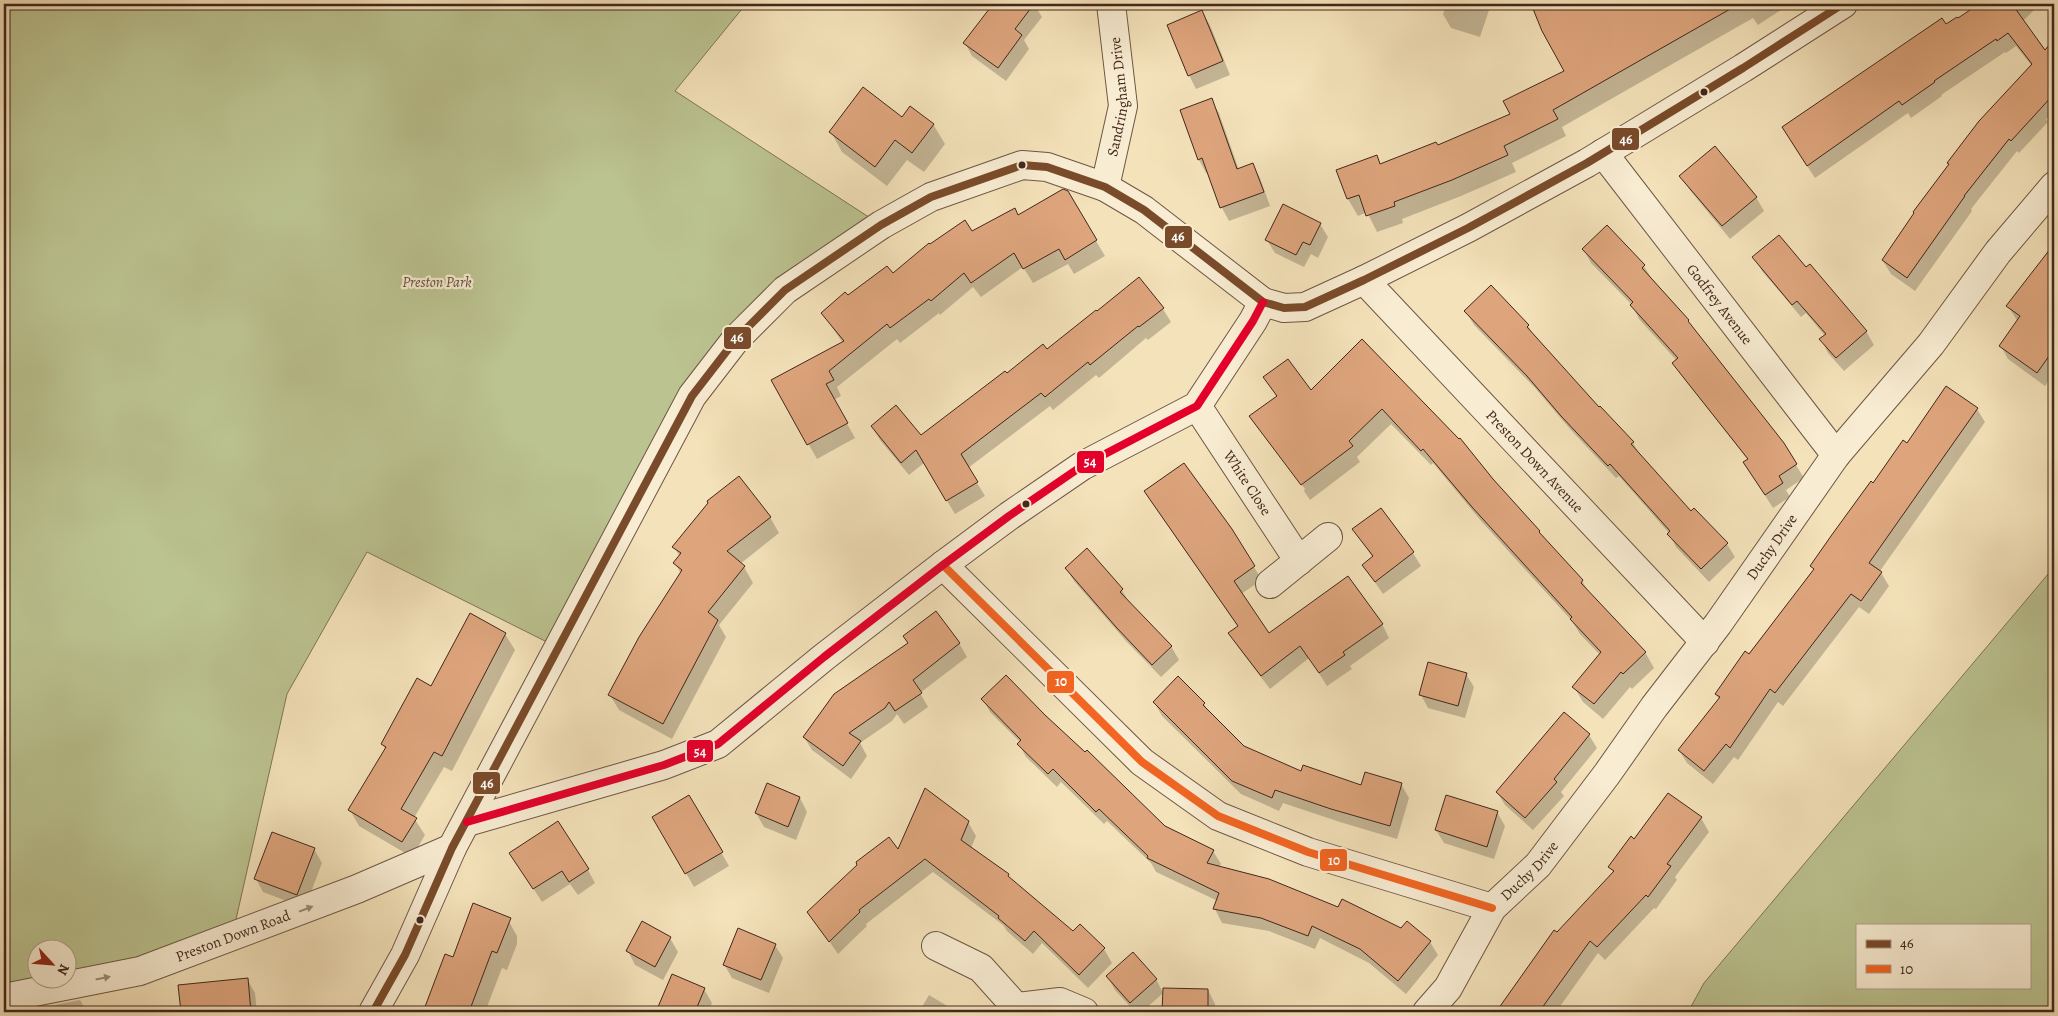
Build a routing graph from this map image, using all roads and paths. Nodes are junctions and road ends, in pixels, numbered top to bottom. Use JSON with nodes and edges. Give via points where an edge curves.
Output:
{"nodes":[{"id":1,"x":1110,"y":4,"type":"edge"},
{"id":2,"x":1843,"y":4,"type":"edge"},
{"id":3,"x":1603,"y":154,"type":"junction"},
{"id":4,"x":2054,"y":186,"type":"edge"},
{"id":5,"x":1105,"y":187,"type":"junction"},
{"id":6,"x":1364,"y":280,"type":"junction"},
{"id":7,"x":1263,"y":302,"type":"junction"},
{"id":8,"x":1197,"y":406,"type":"junction"},
{"id":9,"x":1836,"y":455,"type":"junction"},
{"id":10,"x":1328,"y":536,"type":"dead end"},
{"id":11,"x":1300,"y":561,"type":"junction"},
{"id":12,"x":943,"y":565,"type":"junction"},
{"id":13,"x":1270,"y":584,"type":"dead end"},
{"id":14,"x":1705,"y":642,"type":"junction"},
{"id":15,"x":467,"y":822,"type":"junction"},
{"id":16,"x":452,"y":848,"type":"junction"},
{"id":17,"x":1492,"y":908,"type":"junction"},
{"id":18,"x":936,"y":946,"type":"dead end"},
{"id":19,"x":4,"y":998,"type":"edge"},
{"id":20,"x":1015,"y":1010,"type":"edge"},
{"id":21,"x":374,"y":1012,"type":"edge"},
{"id":22,"x":1084,"y":1012,"type":"edge"},
{"id":23,"x":1427,"y":1012,"type":"edge"}],
"edges":[{"from":1,"to":5,"type":"street","name":"Sandringham Drive","via":[[1124,106]]},
{"from":2,"to":3,"type":"street"},
{"from":3,"to":6,"type":"street","via":[[1468,228]]},
{"from":3,"to":9,"type":"street","name":"Godfrey Avenue"},
{"from":4,"to":9,"type":"street","name":"Duchy Drive","via":[[1998,252],[1931,344]]},
{"from":5,"to":7,"type":"street","via":[[1144,210]]},
{"from":5,"to":15,"type":"street","via":[[1047,167],[1022,165],[931,197],[880,225],[785,290],[736,339],[692,396]]},
{"from":6,"to":7,"type":"street","via":[[1305,307],[1284,308]]},
{"from":6,"to":14,"type":"street","name":"Preston Down Avenue"},
{"from":7,"to":8,"type":"street"},
{"from":8,"to":11,"type":"street","name":"White Close"},
{"from":8,"to":12,"type":"street","via":[[1082,466]]},
{"from":9,"to":14,"type":"street","name":"Duchy Drive"},
{"from":10,"to":11,"type":"street"},
{"from":11,"to":13,"type":"street"},
{"from":12,"to":15,"type":"street","via":[[718,744],[664,764]]},
{"from":12,"to":17,"type":"street","name":"Duchy Drive","via":[[1142,762],[1218,816],[1308,852]]},
{"from":14,"to":17,"type":"street","name":"Duchy Drive","via":[[1538,865]]},
{"from":15,"to":16,"type":"street"},
{"from":19,"to":16,"type":"street","name":"Preston Down Road","one_way":true,"via":[[140,970],[348,893]]},
{"from":16,"to":21,"type":"street","via":[[405,955]]},
{"from":17,"to":23,"type":"street","name":"Duchy Drive","via":[[1448,988]]},
{"from":18,"to":20,"type":"street","via":[[981,968]]},
{"from":20,"to":22,"type":"street","via":[[1060,1002]]}]}
